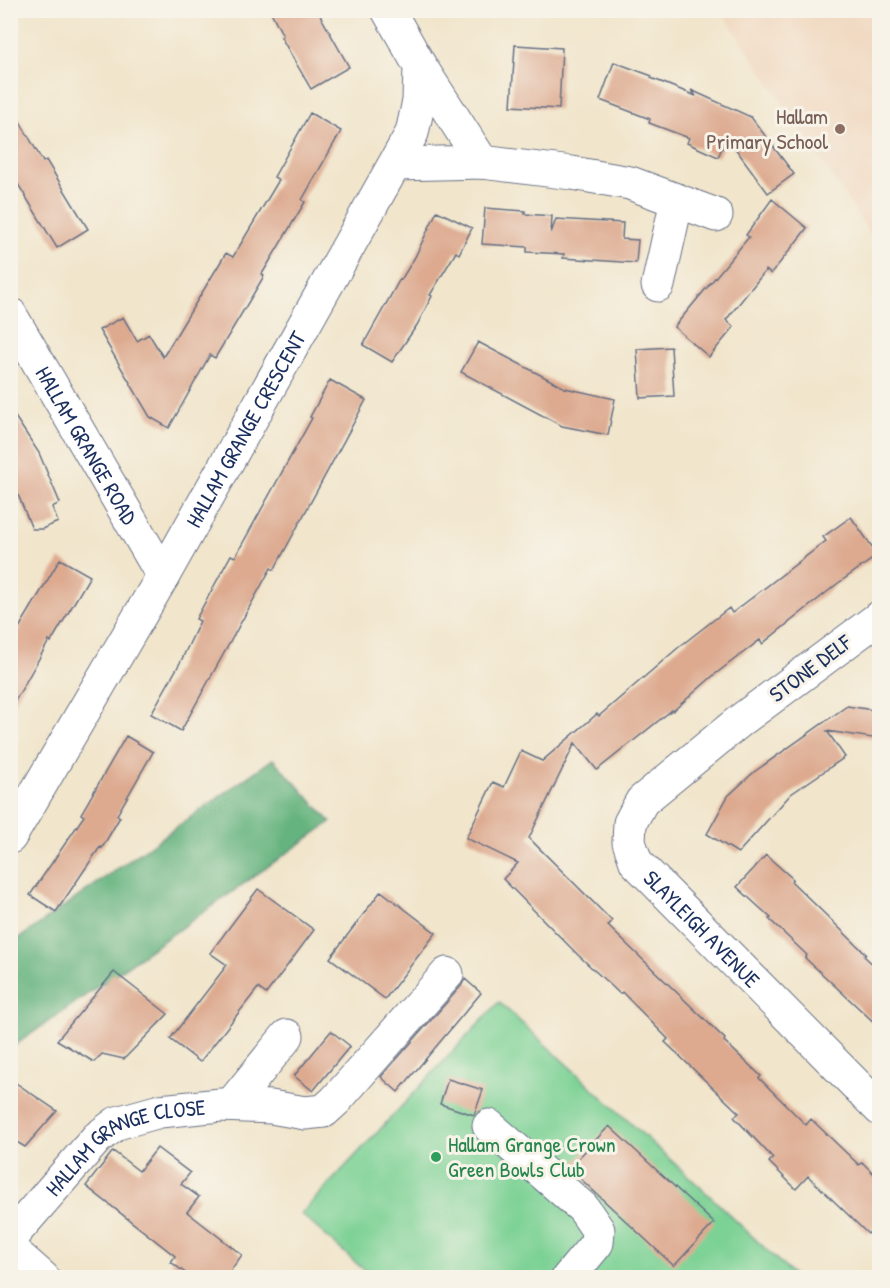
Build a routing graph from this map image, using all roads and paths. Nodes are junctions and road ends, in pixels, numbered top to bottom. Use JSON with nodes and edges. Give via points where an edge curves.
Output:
{"nodes":[{"id":1,"x":388,"y":10,"type":"edge"},
{"id":2,"x":420,"y":66,"type":"junction"},
{"id":3,"x":482,"y":162,"type":"junction"},
{"id":4,"x":396,"y":164,"type":"junction"},
{"id":5,"x":677,"y":200,"type":"junction"},
{"id":6,"x":716,"y":215,"type":"dead end"},
{"id":7,"x":658,"y":285,"type":"dead end"},
{"id":8,"x":10,"y":314,"type":"edge"},
{"id":9,"x":163,"y":576,"type":"junction"},
{"id":10,"x":879,"y":617,"type":"edge"},
{"id":11,"x":741,"y":720,"type":"joint"},
{"id":12,"x":10,"y":837,"type":"edge"},
{"id":13,"x":447,"y":974,"type":"dead end"},
{"id":14,"x":287,"y":1036,"type":"dead end"},
{"id":15,"x":231,"y":1105,"type":"junction"},
{"id":16,"x":879,"y":1109,"type":"edge"},
{"id":17,"x":489,"y":1126,"type":"dead end"},
{"id":18,"x":10,"y":1238,"type":"edge"},
{"id":19,"x":10,"y":1249,"type":"edge"},
{"id":20,"x":43,"y":1278,"type":"edge"},
{"id":21,"x":568,"y":1278,"type":"edge"}],
"edges":[{"from":1,"to":2,"type":"street"},
{"from":2,"to":3,"type":"street"},
{"from":2,"to":4,"type":"street","name":"HALLAM GRANGE CRESCENT","via":[[419,101],[412,133]]},
{"from":3,"to":4,"type":"street"},
{"from":3,"to":5,"type":"street","via":[[572,172],[618,181]]},
{"from":4,"to":9,"type":"street","name":"HALLAM GRANGE CRESCENT"},
{"from":5,"to":6,"type":"street"},
{"from":5,"to":7,"type":"street"},
{"from":8,"to":9,"type":"street","name":"HALLAM GRANGE ROAD"},
{"from":9,"to":12,"type":"street","name":"HALLAM GRANGE CRESCENT"},
{"from":10,"to":11,"type":"street","name":"STONE DELF"},
{"from":11,"to":16,"type":"street","name":"SLAYLEIGH AVENUE","via":[[642,801],[630,823],[629,842],[636,862]]},
{"from":13,"to":15,"type":"street","name":"HALLAM GRANGE CLOSE","via":[[324,1111],[305,1113]]},
{"from":14,"to":15,"type":"street","name":"HALLAM GRANGE CLOSE"},
{"from":15,"to":18,"type":"street","name":"HALLAM GRANGE CLOSE","via":[[160,1111],[117,1123],[97,1138]]},
{"from":17,"to":21,"type":"street","via":[[583,1208],[598,1230],[597,1243]]},
{"from":19,"to":20,"type":"street"}]}
